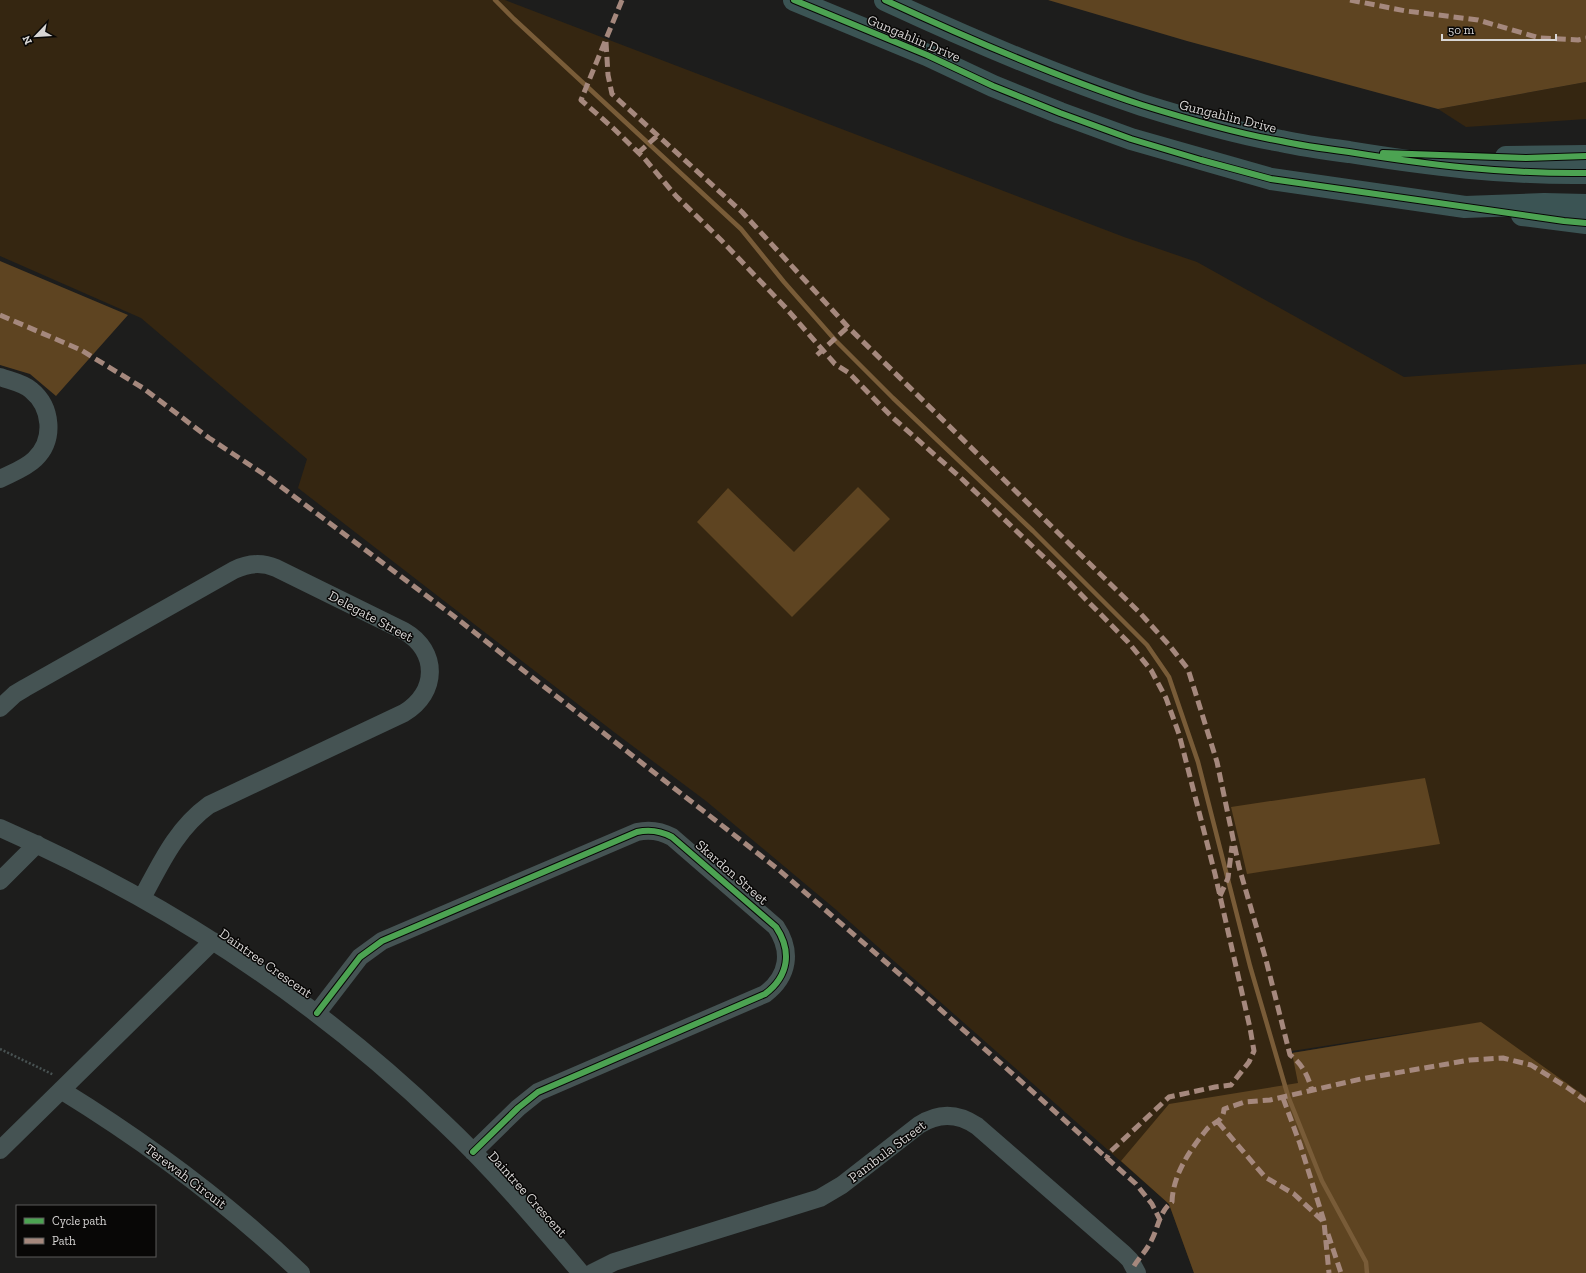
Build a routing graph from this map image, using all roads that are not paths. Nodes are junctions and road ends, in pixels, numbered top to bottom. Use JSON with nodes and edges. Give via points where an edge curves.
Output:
{"nodes":[{"id":1,"x":794,"y":0,"type":"edge"},
{"id":2,"x":885,"y":0,"type":"edge"},
{"id":3,"x":1349,"y":152,"type":"junction"},
{"id":4,"x":1586,"y":156,"type":"edge"},
{"id":5,"x":1586,"y":173,"type":"edge"},
{"id":6,"x":1586,"y":205,"type":"edge"},
{"id":7,"x":1465,"y":207,"type":"junction"},
{"id":8,"x":1586,"y":223,"type":"edge"},
{"id":9,"x":0,"y":377,"type":"edge"},
{"id":10,"x":0,"y":479,"type":"edge"},
{"id":11,"x":0,"y":708,"type":"edge"},
{"id":12,"x":0,"y":828,"type":"edge"},
{"id":13,"x":37,"y":844,"type":"junction"},
{"id":14,"x":0,"y":881,"type":"edge"},
{"id":15,"x":142,"y":898,"type":"junction"},
{"id":16,"x":213,"y":941,"type":"junction"},
{"id":17,"x":317,"y":1013,"type":"junction"},
{"id":18,"x":61,"y":1090,"type":"junction"},
{"id":19,"x":0,"y":1150,"type":"edge"},
{"id":20,"x":473,"y":1152,"type":"junction"},
{"id":21,"x":301,"y":1273,"type":"edge"},
{"id":22,"x":581,"y":1273,"type":"edge"},
{"id":23,"x":592,"y":1273,"type":"edge"},
{"id":24,"x":1137,"y":1273,"type":"edge"}],
"edges":[{"from":1,"to":7,"type":"highway","name":"Gungahlin Drive","via":[[927,55],[993,86],[1131,139],[1271,179]]},
{"from":2,"to":3,"type":"highway","name":"Gungahlin Drive","via":[[1005,54],[1142,105],[1279,141]]},
{"from":3,"to":4,"type":"highway","via":[[1519,158]]},
{"from":3,"to":5,"type":"highway","name":"Gungahlin Drive","via":[[1475,170]]},
{"from":6,"to":7,"type":"highway","name":"Gungahlin Drive"},
{"from":7,"to":8,"type":"highway"},
{"from":9,"to":10,"type":"street","via":[[32,390],[42,402],[49,423],[47,439],[41,453],[23,467]]},
{"from":11,"to":15,"type":"street","name":"Delegate Street","via":[[15,694],[234,570],[248,565],[262,564],[276,568],[404,631],[422,646],[429,660],[430,676],[426,691],[417,704],[404,713],[209,805],[181,831]]},
{"from":12,"to":13,"type":"street","name":"Daintree Crescent"},
{"from":13,"to":14,"type":"street"},
{"from":13,"to":15,"type":"street","name":"Daintree Crescent"},
{"from":15,"to":16,"type":"street","name":"Daintree Crescent"},
{"from":16,"to":17,"type":"street","name":"Daintree Crescent"},
{"from":16,"to":18,"type":"street"},
{"from":17,"to":20,"type":"street","name":"Daintree Crescent","via":[[397,1080]]},
{"from":17,"to":20,"type":"street","name":"Skardon Street","via":[[360,957],[382,941],[637,832],[652,830],[672,837],[776,927],[783,940],[785,963],[781,977],[771,990],[538,1092]]},
{"from":18,"to":19,"type":"street"},
{"from":18,"to":21,"type":"street","name":"Terewah Circuit","via":[[181,1170],[256,1231]]},
{"from":20,"to":22,"type":"street","name":"Daintree Crescent"},
{"from":23,"to":24,"type":"street","name":"Pambula Street","via":[[614,1262],[820,1198],[842,1185],[919,1125],[933,1117],[948,1115],[963,1118],[977,1126],[1124,1254]]}]}
